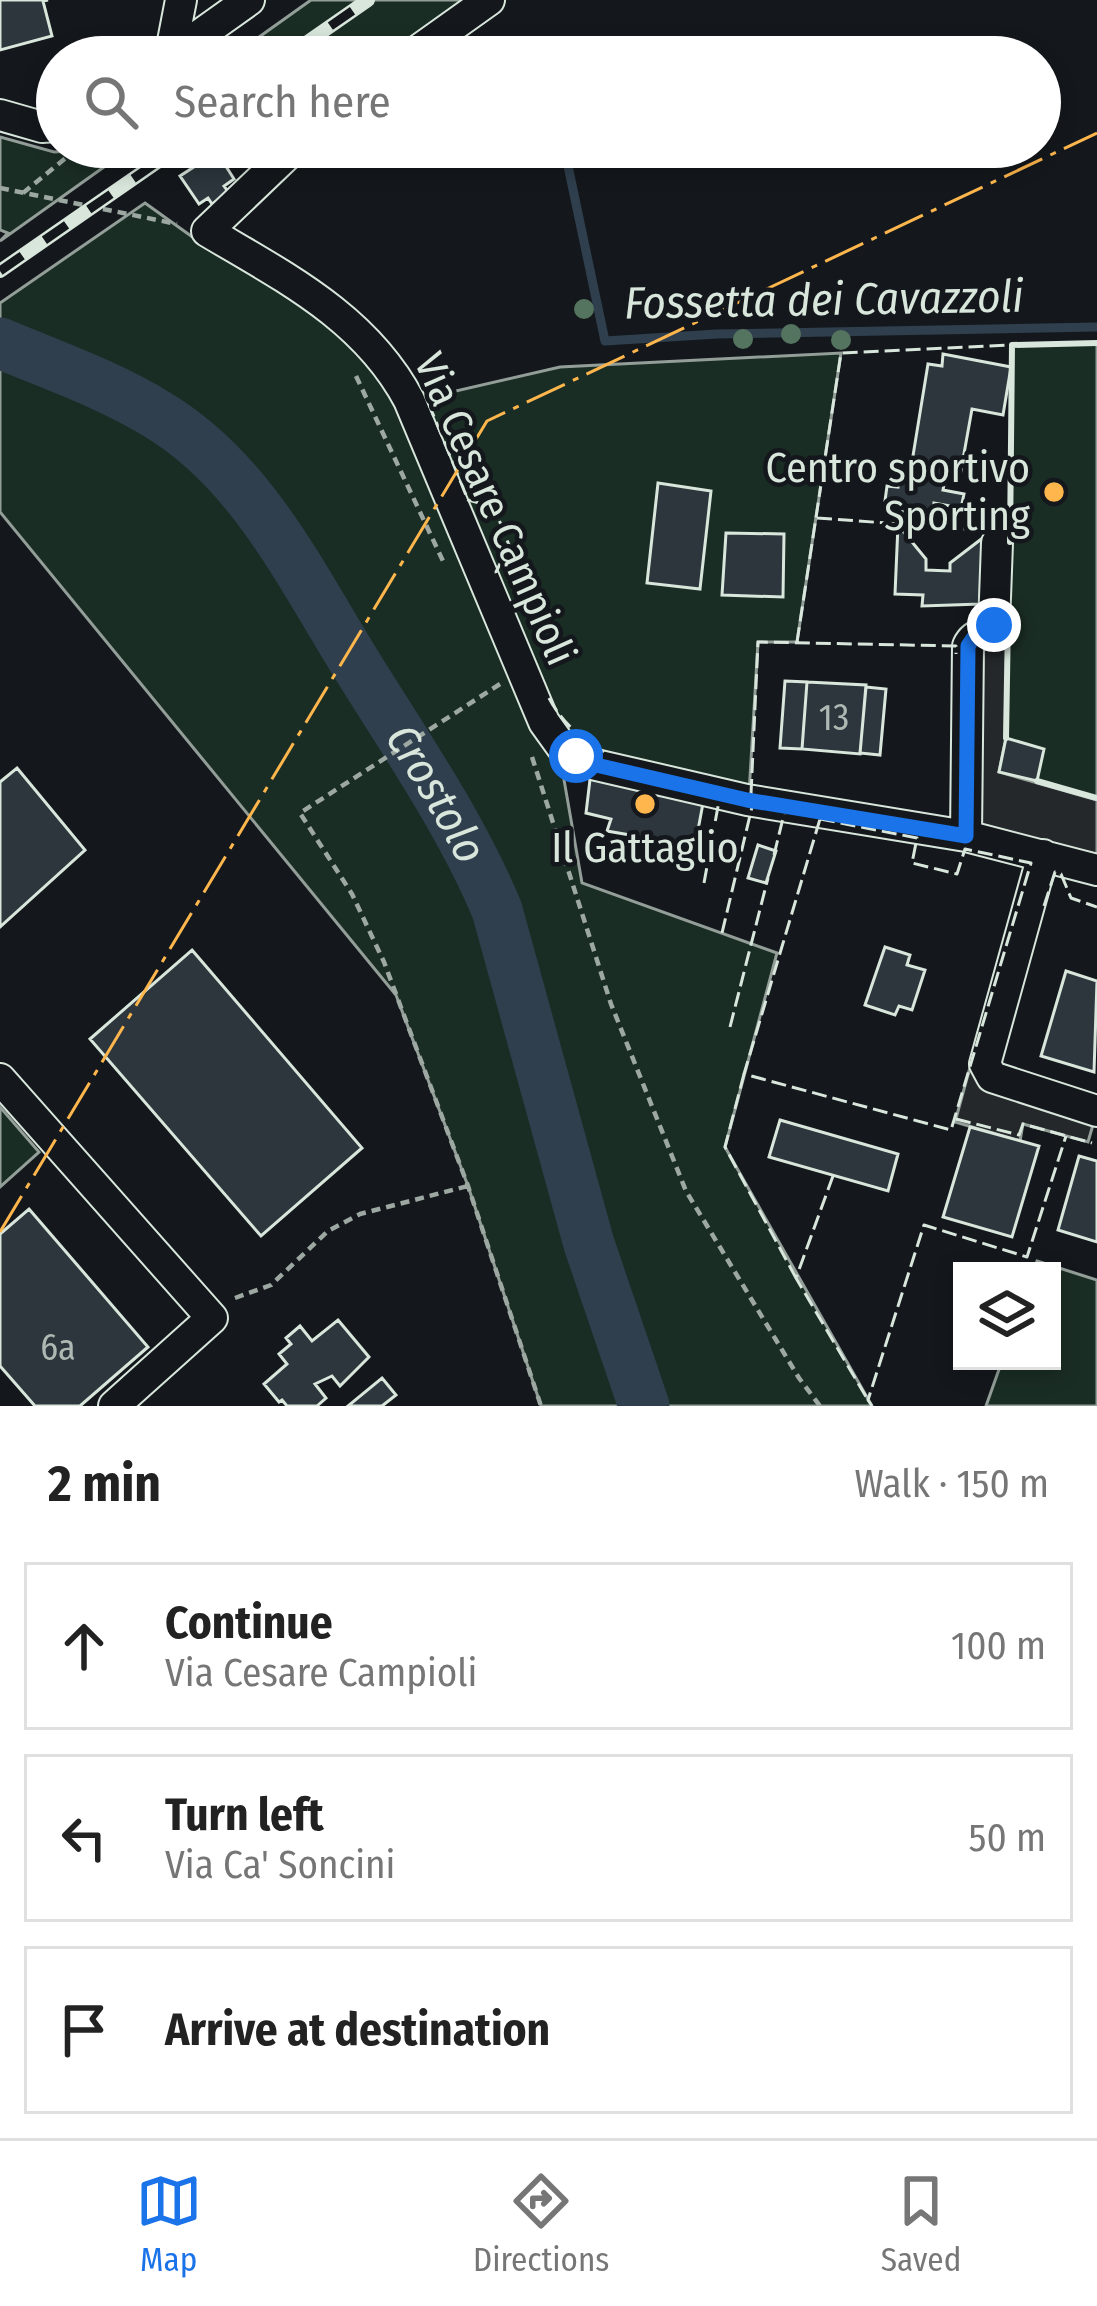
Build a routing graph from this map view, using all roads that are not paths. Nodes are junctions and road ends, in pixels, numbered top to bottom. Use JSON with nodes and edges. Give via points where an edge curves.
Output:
{"nodes":[{"id":1,"x":181,"y":0,"type":"edge"},
{"id":2,"x":489,"y":0,"type":"edge"},
{"id":3,"x":244,"y":1,"type":"edge"},
{"id":4,"x":174,"y":36,"type":"edge"},
{"id":5,"x":198,"y":36,"type":"edge"},
{"id":6,"x":438,"y":36,"type":"edge"},
{"id":7,"x":0,"y":115,"type":"edge"},
{"id":8,"x":36,"y":125,"type":"edge"},
{"id":9,"x":273,"y":168,"type":"edge"},
{"id":10,"x":998,"y":543,"type":"dead end"},
{"id":11,"x":966,"y":836,"type":"junction"},
{"id":12,"x":1043,"y":855,"type":"junction"},
{"id":13,"x":1097,"y":870,"type":"edge"},
{"id":14,"x":0,"y":1079,"type":"edge"},
{"id":15,"x":1097,"y":1112,"type":"edge"},
{"id":16,"x":114,"y":1406,"type":"edge"}],
"edges":[{"from":1,"to":4,"type":"street"},
{"from":2,"to":6,"type":"street"},
{"from":3,"to":5,"type":"street"},
{"from":7,"to":8,"type":"street"},
{"from":9,"to":11,"type":"street","name":"Via Cesare Campioli","via":[[207,230],[342,316],[394,373],[544,722],[562,747],[596,765],[747,800]]},
{"from":10,"to":11,"type":"street","via":[[994,625],[968,646]]},
{"from":11,"to":12,"type":"street","name":"Via Cesare Campioli"},
{"from":12,"to":13,"type":"street","name":"Via Cesare Campioli"},
{"from":12,"to":15,"type":"street","via":[[986,1064],[992,1077]]},
{"from":14,"to":16,"type":"street","via":[[212,1318]]}]}
